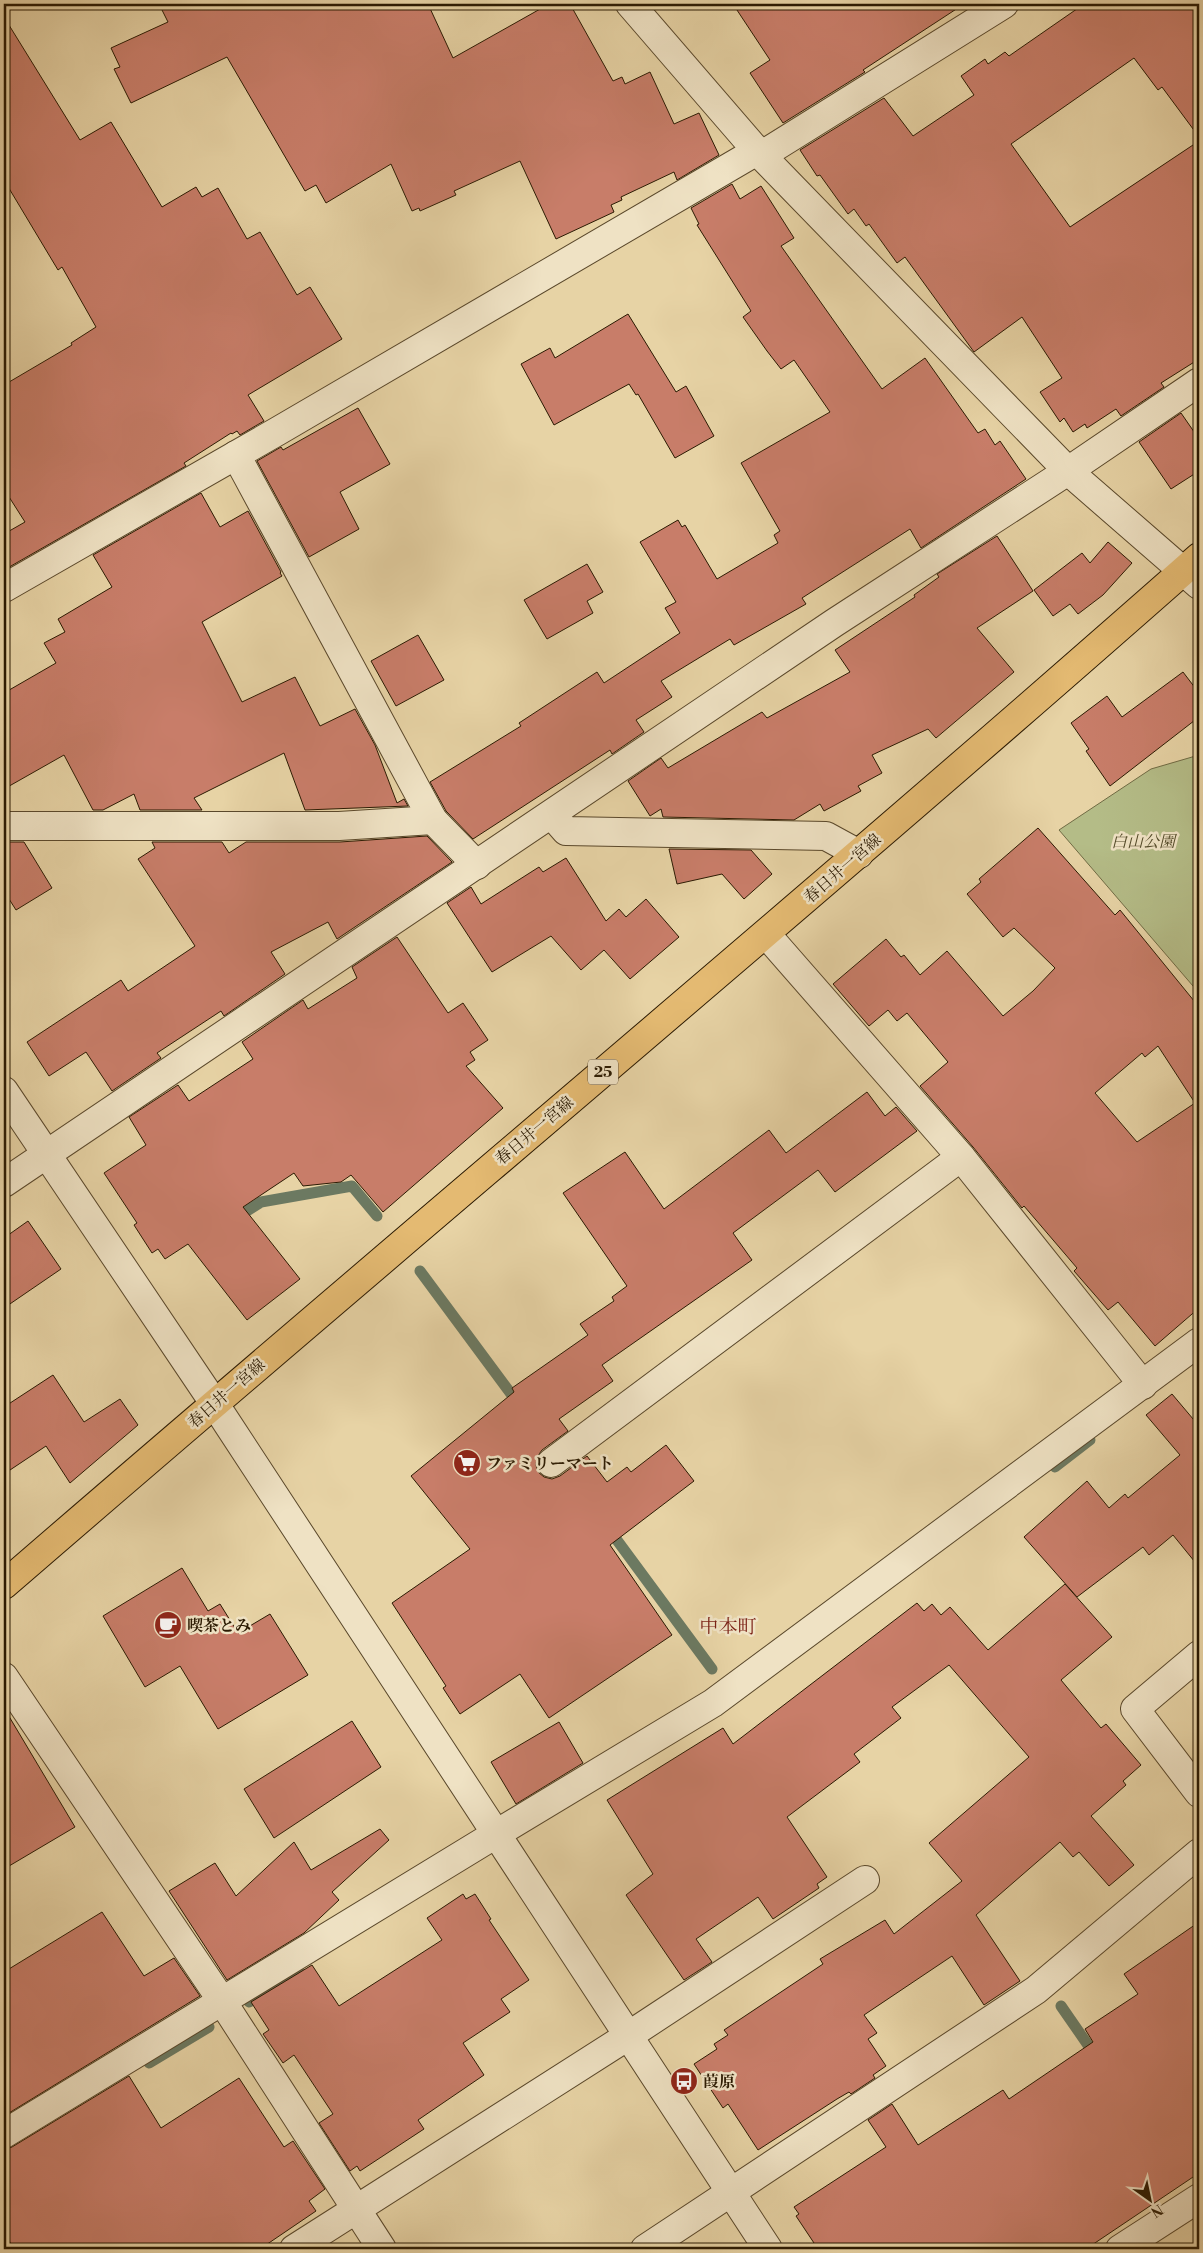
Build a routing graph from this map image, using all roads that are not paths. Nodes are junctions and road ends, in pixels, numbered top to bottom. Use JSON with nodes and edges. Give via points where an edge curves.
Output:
{"nodes":[{"id":1,"x":630,"y":4,"type":"edge"},
{"id":2,"x":1004,"y":4,"type":"edge"},
{"id":3,"x":759,"y":153,"type":"junction"},
{"id":4,"x":1199,"y":382,"type":"edge"},
{"id":5,"x":236,"y":455,"type":"junction"},
{"id":6,"x":1068,"y":471,"type":"junction"},
{"id":7,"x":1194,"y":571,"type":"edge"},
{"id":8,"x":4,"y":588,"type":"edge"},
{"id":9,"x":552,"y":815,"type":"junction"},
{"id":10,"x":433,"y":820,"type":"junction"},
{"id":11,"x":4,"y":826,"type":"edge"},
{"id":12,"x":859,"y":854,"type":"junction"},
{"id":13,"x":477,"y":865,"type":"junction"},
{"id":14,"x":766,"y":934,"type":"junction"},
{"id":15,"x":4,"y":1091,"type":"edge"},
{"id":16,"x":45,"y":1154,"type":"junction"},
{"id":17,"x":960,"y":1157,"type":"junction"},
{"id":18,"x":4,"y":1183,"type":"edge"},
{"id":19,"x":1199,"y":1342,"type":"edge"},
{"id":20,"x":1143,"y":1385,"type":"junction"},
{"id":21,"x":214,"y":1402,"type":"junction"},
{"id":22,"x":551,"y":1463,"type":"dead end"},
{"id":23,"x":4,"y":1584,"type":"edge"},
{"id":24,"x":1199,"y":1655,"type":"edge"},
{"id":25,"x":4,"y":1677,"type":"edge"},
{"id":26,"x":1199,"y":1793,"type":"edge"},
{"id":27,"x":496,"y":1834,"type":"junction"},
{"id":28,"x":1199,"y":1853,"type":"edge"},
{"id":29,"x":865,"y":1880,"type":"dead end"},
{"id":30,"x":222,"y":2001,"type":"junction"},
{"id":31,"x":628,"y":2036,"type":"junction"},
{"id":32,"x":4,"y":2134,"type":"edge"},
{"id":33,"x":730,"y":2192,"type":"junction"},
{"id":34,"x":1199,"y":2198,"type":"edge"},
{"id":35,"x":355,"y":2210,"type":"junction"},
{"id":36,"x":294,"y":2249,"type":"edge"},
{"id":37,"x":382,"y":2249,"type":"edge"},
{"id":38,"x":645,"y":2249,"type":"edge"},
{"id":39,"x":768,"y":2249,"type":"edge"},
{"id":40,"x":1120,"y":2249,"type":"edge"}],
"edges":[{"from":1,"to":3,"type":"street"},
{"from":2,"to":3,"type":"street"},
{"from":3,"to":5,"type":"street"},
{"from":3,"to":6,"type":"street"},
{"from":4,"to":6,"type":"street"},
{"from":5,"to":8,"type":"street"},
{"from":5,"to":10,"type":"street"},
{"from":6,"to":7,"type":"street"},
{"from":6,"to":9,"type":"street","via":[[834,623]]},
{"from":7,"to":12,"type":"main road","name":"春日井一宮線","number":"25"},
{"from":9,"to":12,"type":"street","via":[[566,830],[826,836]]},
{"from":9,"to":13,"type":"street"},
{"from":10,"to":11,"type":"street","via":[[340,826]]},
{"from":10,"to":13,"type":"street"},
{"from":12,"to":14,"type":"main road","name":"春日井一宮線","number":"25"},
{"from":13,"to":16,"type":"street"},
{"from":14,"to":17,"type":"street"},
{"from":14,"to":21,"type":"main road","name":"春日井一宮線","number":"25"},
{"from":15,"to":16,"type":"street"},
{"from":16,"to":18,"type":"street"},
{"from":16,"to":21,"type":"street"},
{"from":17,"to":20,"type":"street"},
{"from":17,"to":22,"type":"street"},
{"from":19,"to":20,"type":"street"},
{"from":20,"to":27,"type":"street","via":[[713,1704]]},
{"from":21,"to":23,"type":"main road","name":"春日井一宮線","number":"25"},
{"from":21,"to":27,"type":"street"},
{"from":24,"to":26,"type":"street","via":[[1135,1709]]},
{"from":25,"to":30,"type":"street"},
{"from":27,"to":30,"type":"street"},
{"from":27,"to":31,"type":"street"},
{"from":28,"to":33,"type":"street","via":[[1036,1990]]},
{"from":29,"to":31,"type":"street"},
{"from":30,"to":32,"type":"street"},
{"from":30,"to":35,"type":"street"},
{"from":31,"to":33,"type":"street"},
{"from":31,"to":35,"type":"street"},
{"from":33,"to":38,"type":"street"},
{"from":33,"to":39,"type":"street"},
{"from":34,"to":40,"type":"street"},
{"from":35,"to":36,"type":"street"},
{"from":35,"to":37,"type":"street"}]}
